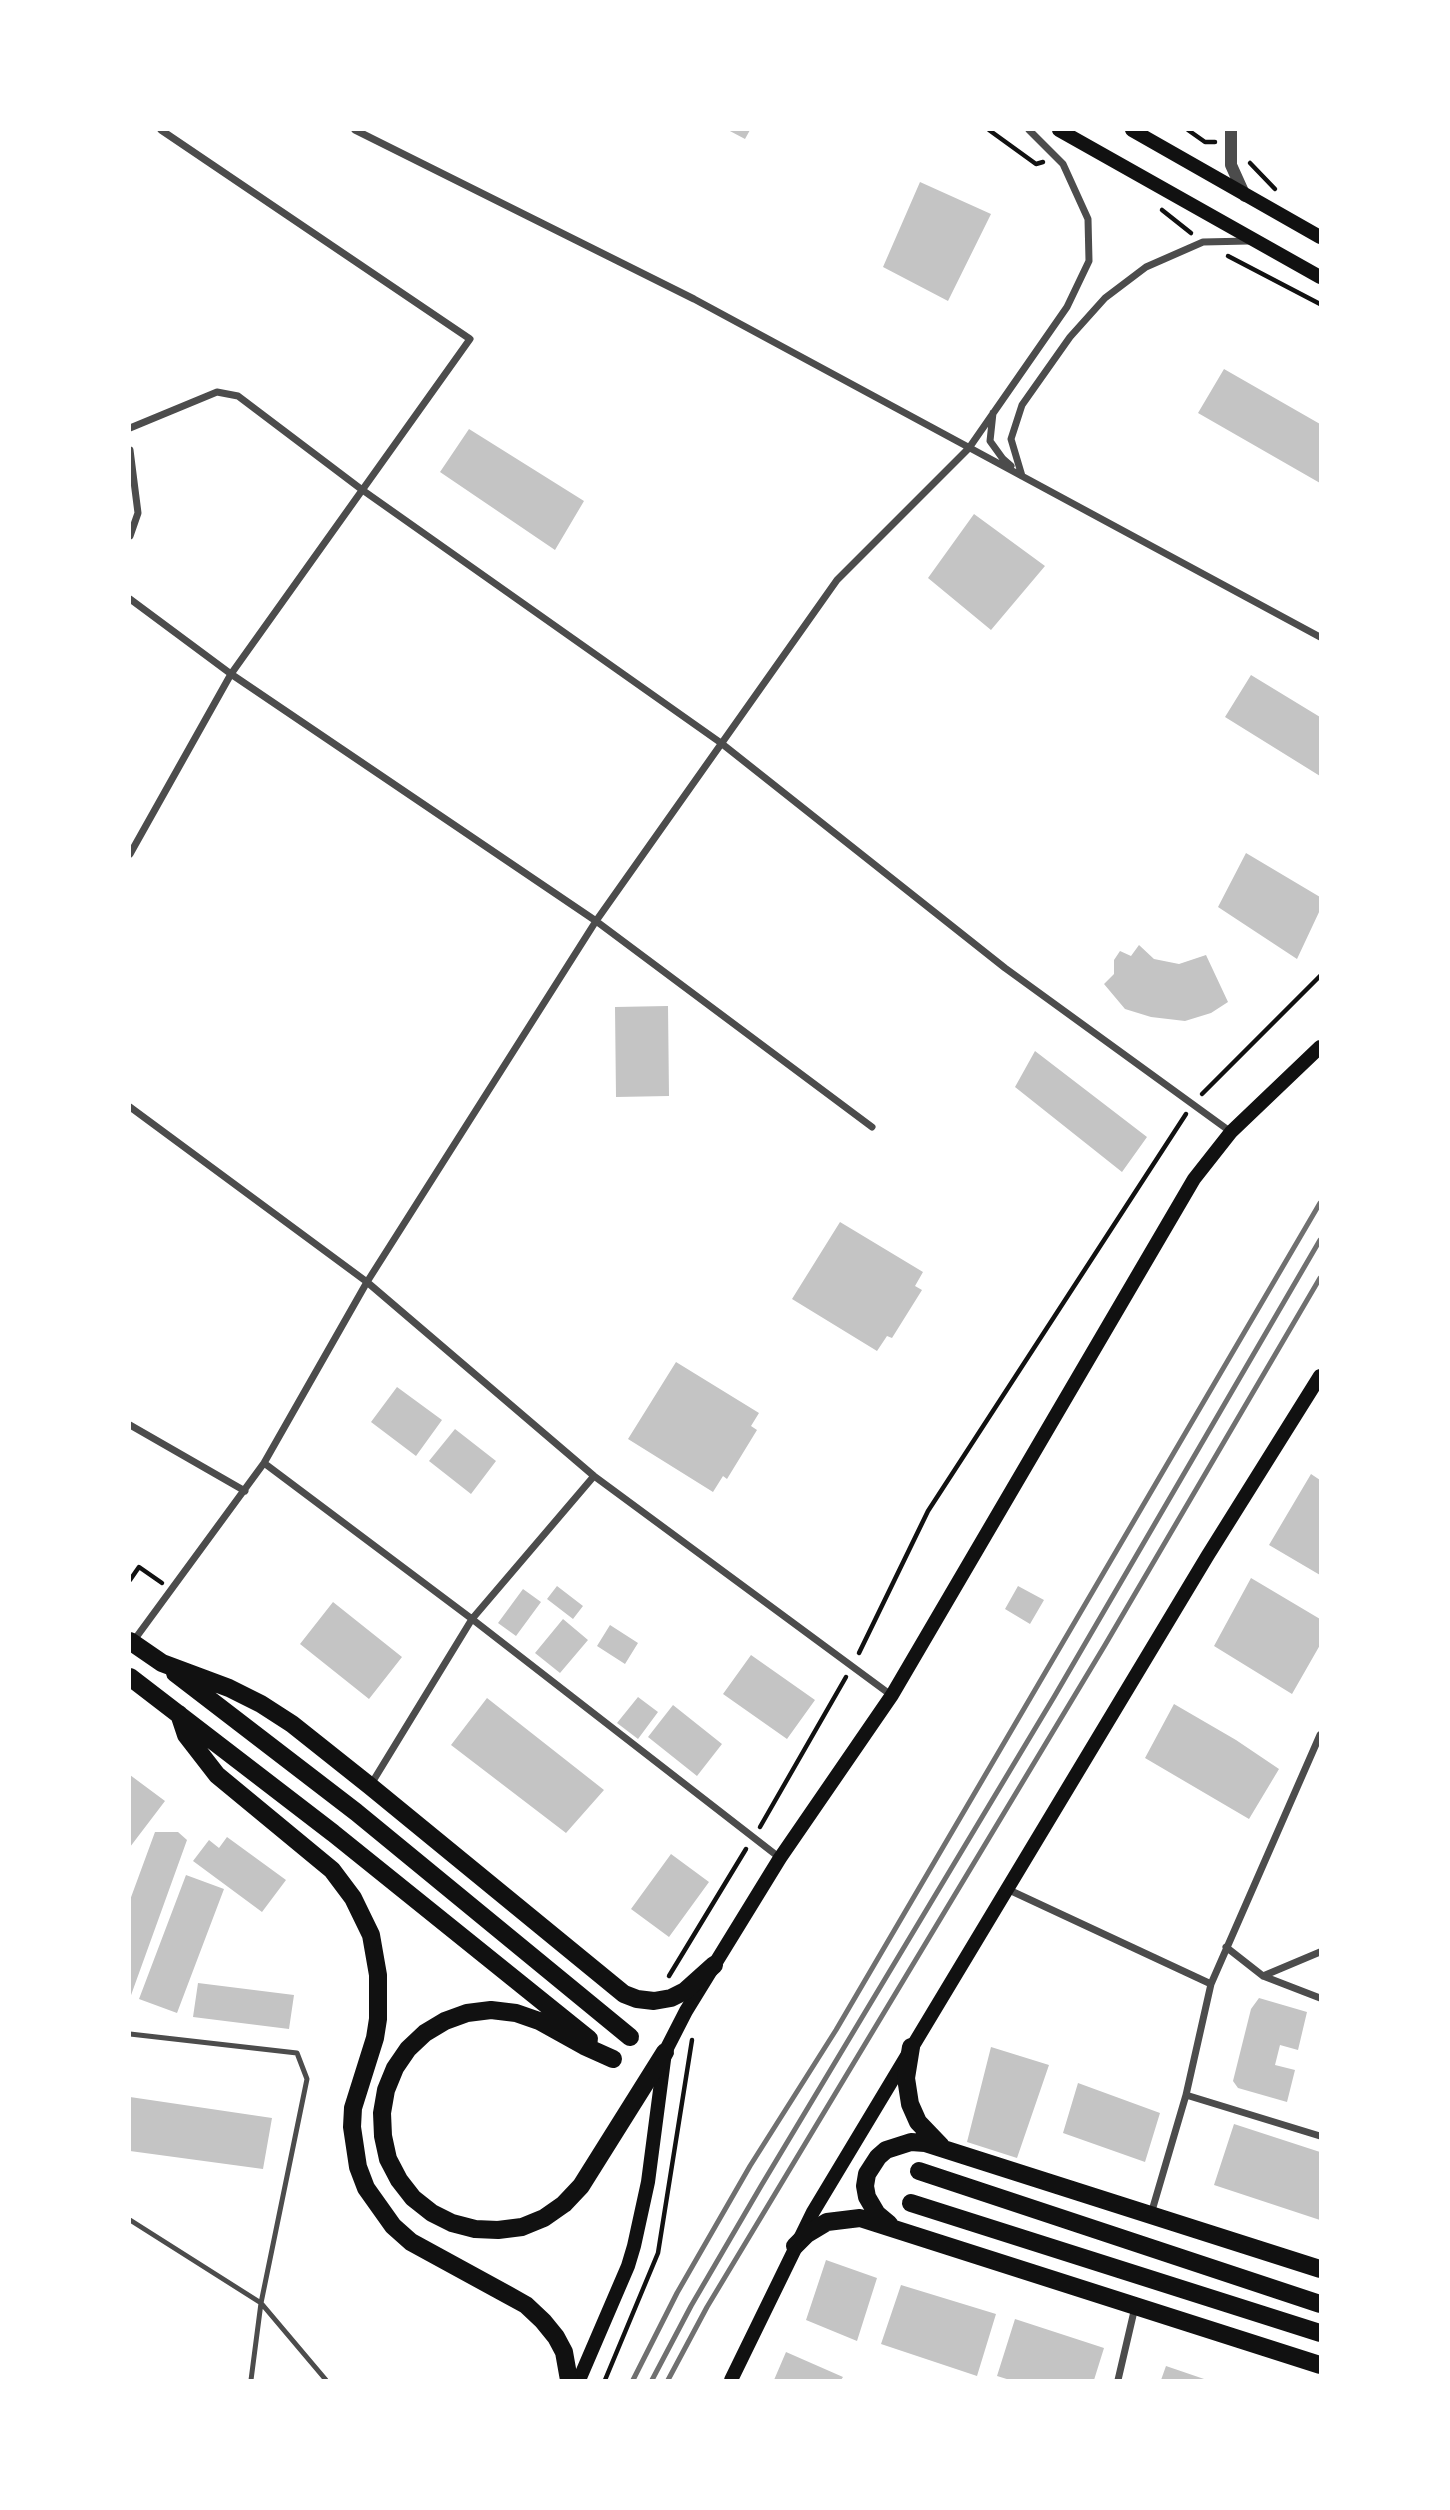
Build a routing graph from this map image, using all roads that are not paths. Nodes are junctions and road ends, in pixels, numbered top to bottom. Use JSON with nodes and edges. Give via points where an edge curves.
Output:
{"nodes":[{"id":1,"x":161,"y":130,"type":"edge"},
{"id":2,"x":355,"y":130,"type":"edge"},
{"id":3,"x":1029,"y":130,"type":"edge"},
{"id":4,"x":1059,"y":130,"type":"edge"},
{"id":5,"x":1132,"y":130,"type":"edge"},
{"id":6,"x":1231,"y":136,"type":"edge"},
{"id":7,"x":1245,"y":196,"type":"junction"},
{"id":8,"x":1321,"y":237,"type":"edge"},
{"id":9,"x":1256,"y":241,"type":"junction"},
{"id":10,"x":1321,"y":277,"type":"edge"},
{"id":11,"x":993,"y":412,"type":"junction"},
{"id":12,"x":130,"y":428,"type":"edge"},
{"id":13,"x":969,"y":448,"type":"junction"},
{"id":14,"x":130,"y":450,"type":"edge"},
{"id":15,"x":1022,"y":476,"type":"junction"},
{"id":16,"x":361,"y":489,"type":"junction"},
{"id":17,"x":130,"y":536,"type":"edge"},
{"id":18,"x":130,"y":599,"type":"edge"},
{"id":19,"x":1321,"y":637,"type":"edge"},
{"id":20,"x":231,"y":674,"type":"junction"},
{"id":21,"x":721,"y":743,"type":"junction"},
{"id":22,"x":130,"y":854,"type":"edge"},
{"id":23,"x":596,"y":921,"type":"junction"},
{"id":24,"x":1321,"y":1047,"type":"edge"},
{"id":25,"x":130,"y":1107,"type":"edge"},
{"id":26,"x":872,"y":1127,"type":"dead end"},
{"id":27,"x":1231,"y":1132,"type":"junction"},
{"id":28,"x":367,"y":1282,"type":"junction"},
{"id":29,"x":1321,"y":1376,"type":"edge"},
{"id":30,"x":130,"y":1424,"type":"edge"},
{"id":31,"x":264,"y":1463,"type":"junction"},
{"id":32,"x":594,"y":1476,"type":"junction"},
{"id":33,"x":245,"y":1491,"type":"junction"},
{"id":34,"x":472,"y":1619,"type":"junction"},
{"id":35,"x":131,"y":1642,"type":"edge"},
{"id":36,"x":162,"y":1662,"type":"junction"},
{"id":37,"x":130,"y":1677,"type":"edge"},
{"id":38,"x":892,"y":1695,"type":"junction"},
{"id":39,"x":179,"y":1714,"type":"junction"},
{"id":40,"x":1321,"y":1735,"type":"edge"},
{"id":41,"x":370,"y":1786,"type":"junction"},
{"id":42,"x":780,"y":1858,"type":"junction"},
{"id":43,"x":1007,"y":1889,"type":"junction"},
{"id":44,"x":1226,"y":1947,"type":"junction"},
{"id":45,"x":1321,"y":1952,"type":"edge"},
{"id":46,"x":714,"y":1965,"type":"junction"},
{"id":47,"x":1263,"y":1976,"type":"junction"},
{"id":48,"x":1211,"y":1984,"type":"junction"},
{"id":49,"x":1321,"y":1998,"type":"edge"},
{"id":50,"x":130,"y":2034,"type":"edge"},
{"id":51,"x":630,"y":2037,"type":"dead end"},
{"id":52,"x":911,"y":2047,"type":"junction"},
{"id":53,"x":665,"y":2052,"type":"junction"},
{"id":54,"x":1186,"y":2095,"type":"junction"},
{"id":55,"x":1321,"y":2136,"type":"edge"},
{"id":56,"x":943,"y":2148,"type":"junction"},
{"id":57,"x":919,"y":2171,"type":"dead end"},
{"id":58,"x":911,"y":2203,"type":"dead end"},
{"id":59,"x":1151,"y":2214,"type":"junction"},
{"id":60,"x":130,"y":2220,"type":"edge"},
{"id":61,"x":898,"y":2230,"type":"junction"},
{"id":62,"x":795,"y":2246,"type":"junction"},
{"id":63,"x":1321,"y":2269,"type":"edge"},
{"id":64,"x":261,"y":2302,"type":"junction"},
{"id":65,"x":1321,"y":2304,"type":"edge"},
{"id":66,"x":1135,"y":2306,"type":"junction"},
{"id":67,"x":1321,"y":2333,"type":"edge"},
{"id":68,"x":1321,"y":2365,"type":"edge"},
{"id":69,"x":251,"y":2381,"type":"edge"},
{"id":70,"x":326,"y":2381,"type":"edge"},
{"id":71,"x":569,"y":2381,"type":"edge"},
{"id":72,"x":579,"y":2381,"type":"edge"},
{"id":73,"x":731,"y":2381,"type":"edge"},
{"id":74,"x":1118,"y":2381,"type":"edge"}],
"edges":[{"from":1,"to":16,"type":"street","via":[[470,339]]},
{"from":2,"to":13,"type":"street","via":[[694,299]]},
{"from":3,"to":11,"type":"street","via":[[1063,164],[1088,219],[1089,261],[1067,307]]},
{"from":4,"to":9,"type":"main road"},
{"from":5,"to":7,"type":"main road"},
{"from":6,"to":7,"type":"street","via":[[1231,165]]},
{"from":7,"to":8,"type":"main road"},
{"from":9,"to":10,"type":"main road"},
{"from":9,"to":15,"type":"street","via":[[1203,242],[1146,267],[1105,298],[1070,337],[1022,405],[1011,439]]},
{"from":11,"to":13,"type":"street"},
{"from":11,"to":15,"type":"street","via":[[990,441]]},
{"from":12,"to":16,"type":"street","via":[[217,392],[239,396]]},
{"from":13,"to":15,"type":"street"},
{"from":13,"to":21,"type":"street","via":[[837,580]]},
{"from":14,"to":17,"type":"street","via":[[138,513]]},
{"from":15,"to":19,"type":"street"},
{"from":16,"to":20,"type":"street"},
{"from":16,"to":21,"type":"street"},
{"from":18,"to":20,"type":"street"},
{"from":20,"to":22,"type":"street"},
{"from":20,"to":23,"type":"street"},
{"from":21,"to":23,"type":"street"},
{"from":21,"to":27,"type":"street","via":[[1005,968]]},
{"from":23,"to":26,"type":"street"},
{"from":23,"to":28,"type":"street"},
{"from":24,"to":27,"type":"main road"},
{"from":25,"to":28,"type":"street"},
{"from":27,"to":38,"type":"main road","via":[[1194,1179]]},
{"from":28,"to":31,"type":"street"},
{"from":28,"to":32,"type":"street"},
{"from":29,"to":43,"type":"main road"},
{"from":30,"to":33,"type":"street"},
{"from":31,"to":33,"type":"street"},
{"from":31,"to":34,"type":"street"},
{"from":32,"to":34,"type":"street"},
{"from":32,"to":38,"type":"street"},
{"from":33,"to":35,"type":"street"},
{"from":34,"to":41,"type":"street"},
{"from":34,"to":42,"type":"street"},
{"from":35,"to":36,"type":"main road"},
{"from":36,"to":41,"type":"main road","via":[[261,1704]]},
{"from":36,"to":51,"type":"main road","via":[[356,1812]]},
{"from":37,"to":39,"type":"main road"},
{"from":38,"to":42,"type":"main road"},
{"from":39,"to":53,"type":"main road","via":[[613,2059],[516,2013],[467,2013],[425,2033],[395,2068],[382,2113],[388,2159],[413,2198],[432,2213],[475,2229],[522,2227],[544,2218],[581,2186]]},
{"from":39,"to":71,"type":"main road","via":[[186,1735],[217,1775],[332,1870],[353,1898],[371,1935],[379,1975],[378,2019],[352,2127],[366,2188],[411,2242],[526,2305],[543,2321],[564,2352]]},
{"from":40,"to":44,"type":"street"},
{"from":41,"to":46,"type":"main road","via":[[611,1985],[637,1999],[671,1998]]},
{"from":42,"to":46,"type":"main road"},
{"from":43,"to":48,"type":"street"},
{"from":43,"to":52,"type":"main road"},
{"from":44,"to":47,"type":"street"},
{"from":44,"to":48,"type":"street"},
{"from":45,"to":47,"type":"street"},
{"from":46,"to":53,"type":"main road"},
{"from":47,"to":49,"type":"street"},
{"from":48,"to":54,"type":"street"},
{"from":50,"to":64,"type":"lane","via":[[297,2053],[307,2079]]},
{"from":52,"to":56,"type":"main road","via":[[906,2078],[913,2114]]},
{"from":52,"to":62,"type":"main road"},
{"from":53,"to":72,"type":"main road","via":[[648,2182],[634,2246]]},
{"from":54,"to":55,"type":"street"},
{"from":54,"to":59,"type":"street"},
{"from":56,"to":59,"type":"main road"},
{"from":56,"to":61,"type":"main road","via":[[918,2142],[898,2145],[872,2165],[865,2186],[867,2197],[877,2214]]},
{"from":57,"to":65,"type":"main road"},
{"from":58,"to":67,"type":"main road"},
{"from":59,"to":63,"type":"main road"},
{"from":60,"to":64,"type":"lane"},
{"from":61,"to":62,"type":"main road","via":[[860,2218],[837,2219],[817,2227]]},
{"from":61,"to":66,"type":"main road"},
{"from":62,"to":73,"type":"main road"},
{"from":64,"to":69,"type":"lane"},
{"from":64,"to":70,"type":"lane"},
{"from":66,"to":68,"type":"main road"},
{"from":66,"to":74,"type":"street"}]}
